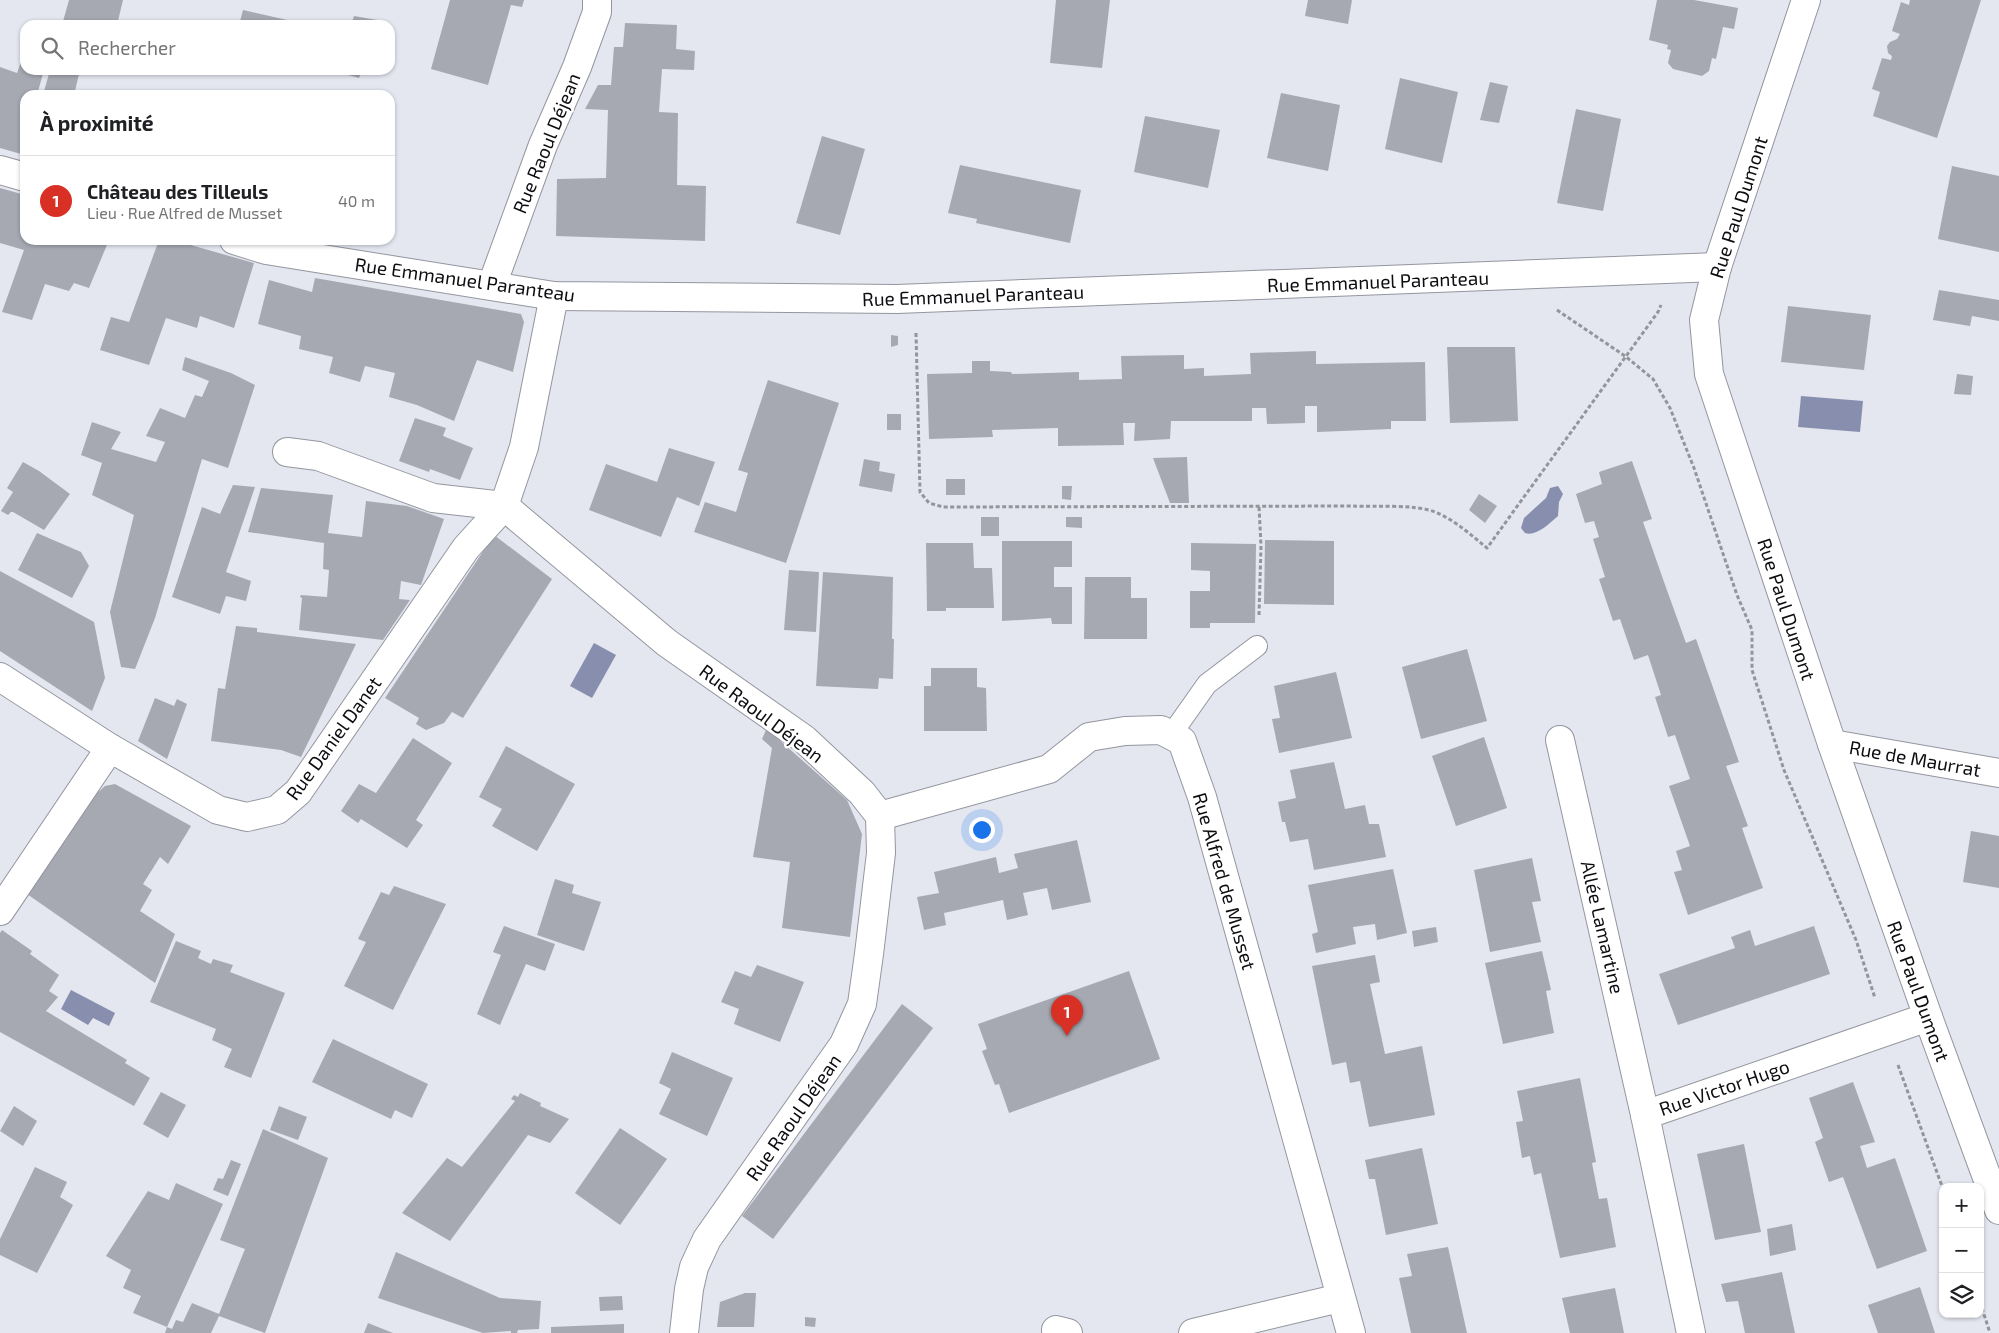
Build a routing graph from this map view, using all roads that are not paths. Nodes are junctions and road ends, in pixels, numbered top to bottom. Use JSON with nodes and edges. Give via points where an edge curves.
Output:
{"nodes":[{"id":1,"x":597,"y":0,"type":"edge"},
{"id":2,"x":1806,"y":0,"type":"edge"},
{"id":3,"x":0,"y":170,"type":"edge"},
{"id":4,"x":20,"y":176,"type":"edge"},
{"id":5,"x":250,"y":245,"type":"edge"},
{"id":6,"x":1717,"y":268,"type":"junction"},
{"id":7,"x":492,"y":285,"type":"junction"},
{"id":8,"x":554,"y":296,"type":"junction"},
{"id":9,"x":287,"y":452,"type":"dead end"},
{"id":10,"x":504,"y":506,"type":"junction"},
{"id":11,"x":1257,"y":646,"type":"road end"},
{"id":12,"x":0,"y":677,"type":"edge"},
{"id":13,"x":1171,"y":735,"type":"junction"},
{"id":14,"x":1560,"y":740,"type":"dead end"},
{"id":15,"x":1832,"y":744,"type":"junction"},
{"id":16,"x":110,"y":748,"type":"junction"},
{"id":17,"x":1999,"y":773,"type":"edge"},
{"id":18,"x":880,"y":816,"type":"junction"},
{"id":19,"x":0,"y":911,"type":"edge"},
{"id":20,"x":1928,"y":1017,"type":"junction"},
{"id":21,"x":1645,"y":1115,"type":"junction"},
{"id":22,"x":1999,"y":1210,"type":"edge"},
{"id":23,"x":1340,"y":1298,"type":"junction"},
{"id":24,"x":684,"y":1333,"type":"edge"},
{"id":25,"x":1192,"y":1333,"type":"edge"},
{"id":26,"x":1351,"y":1333,"type":"edge"},
{"id":27,"x":1691,"y":1333,"type":"edge"}],
"edges":[{"from":1,"to":7,"type":"street","name":"Rue Raoul Déjean","via":[[597,12],[577,67],[543,145]]},
{"from":2,"to":6,"type":"street","name":"Rue Paul Dumont"},
{"from":3,"to":4,"type":"street"},
{"from":5,"to":7,"type":"street","name":"Rue Emmanuel Paranteau"},
{"from":6,"to":8,"type":"street","name":"Rue Emmanuel Paranteau","via":[[916,298]]},
{"from":6,"to":15,"type":"street","name":"Rue Paul Dumont","via":[[1704,320],[1709,374]]},
{"from":7,"to":8,"type":"street","name":"Rue Emmanuel Paranteau"},
{"from":8,"to":10,"type":"street","via":[[524,447]]},
{"from":9,"to":10,"type":"street","via":[[318,456],[433,498]]},
{"from":10,"to":16,"type":"street","name":"Rue Daniel Danet","via":[[466,548],[298,792],[277,810],[247,817],[218,810]]},
{"from":10,"to":18,"type":"street","name":"Rue Raoul Déjean","via":[[667,643],[804,739],[862,792]]},
{"from":11,"to":13,"type":"lane","via":[[1207,684]]},
{"from":12,"to":16,"type":"street","name":"Rue Daniel Danet"},
{"from":13,"to":18,"type":"street","via":[[1161,730],[1089,737],[1050,769]]},
{"from":13,"to":23,"type":"street","name":"Rue Alfred de Musset","via":[[1182,741],[1202,797]]},
{"from":14,"to":21,"type":"street","name":"Allée Lamartine"},
{"from":15,"to":17,"type":"street","name":"Rue de Maurrat"},
{"from":15,"to":20,"type":"street","name":"Rue Paul Dumont"},
{"from":16,"to":19,"type":"street"},
{"from":18,"to":24,"type":"street","name":"Rue Raoul Déjean","via":[[881,853],[862,1004],[844,1044],[707,1239],[694,1266]]},
{"from":20,"to":21,"type":"street","name":"Rue Victor Hugo"},
{"from":20,"to":22,"type":"street","name":"Rue Paul Dumont"},
{"from":21,"to":27,"type":"street","name":"Rue Victor Hugo"},
{"from":23,"to":25,"type":"street"},
{"from":23,"to":26,"type":"street","name":"Rue Alfred de Musset"}]}
